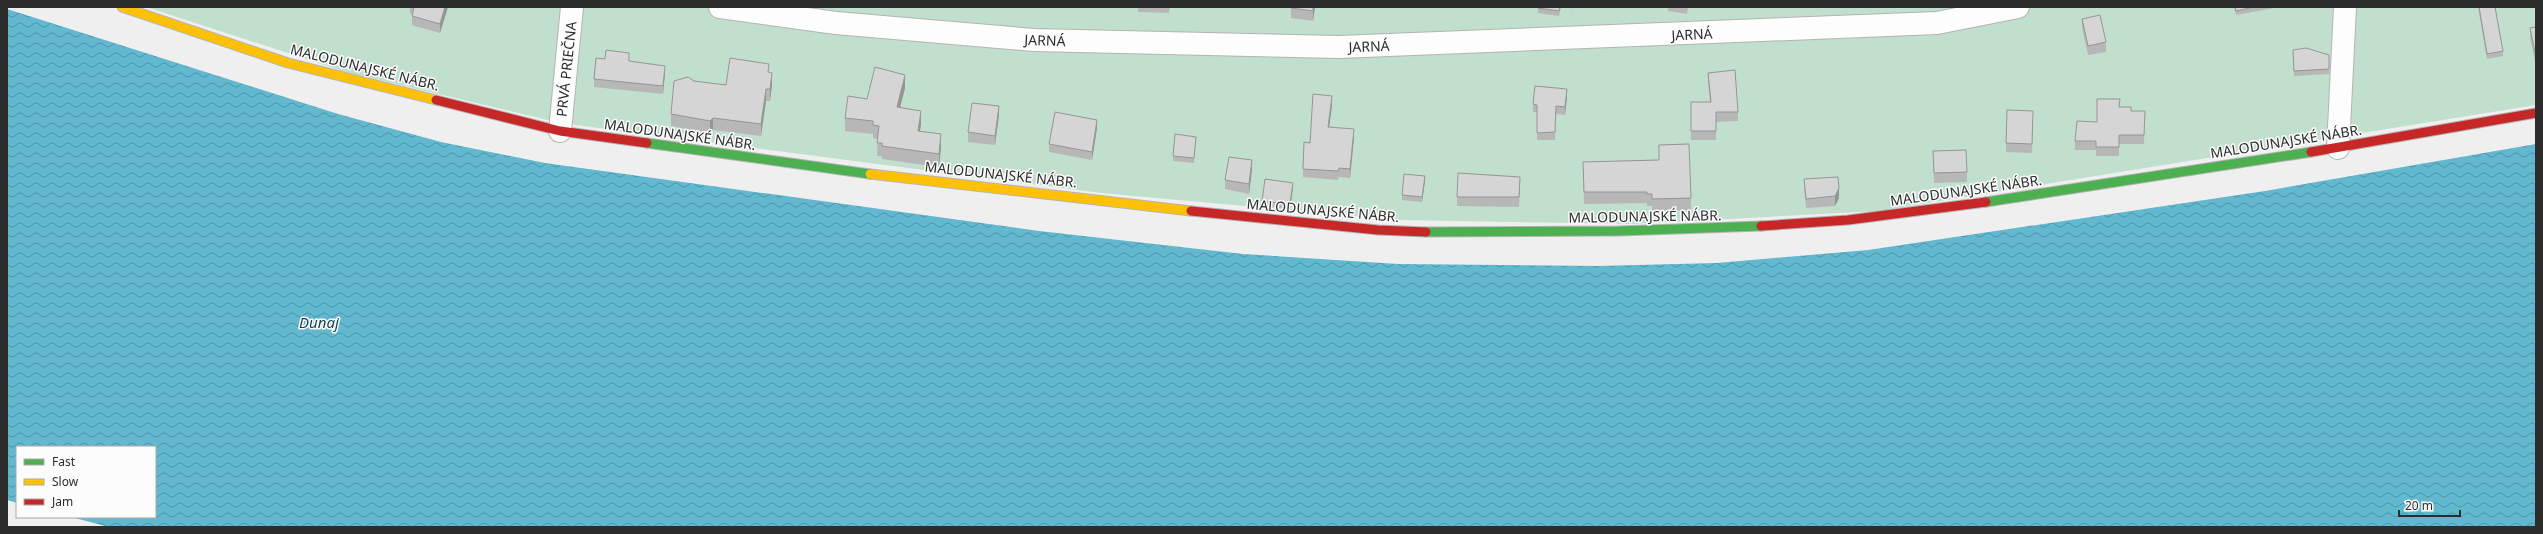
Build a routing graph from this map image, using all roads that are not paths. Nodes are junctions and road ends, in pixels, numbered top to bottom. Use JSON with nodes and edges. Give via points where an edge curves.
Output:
{"nodes":[{"id":1,"x":122,"y":7,"type":"edge"},
{"id":2,"x":572,"y":7,"type":"edge"},
{"id":3,"x":720,"y":7,"type":"edge"},
{"id":4,"x":2018,"y":7,"type":"edge"},
{"id":5,"x":2345,"y":7,"type":"edge"},
{"id":6,"x":2536,"y":114,"type":"edge"},
{"id":7,"x":560,"y":131,"type":"junction"},
{"id":8,"x":2338,"y":148,"type":"junction"}],
"edges":[{"from":1,"to":7,"type":"street","name":"MALODUNAJSKÉ NÁBR.","via":[[288,63]]},
{"from":2,"to":7,"type":"street","name":"PRVÁ PRIEČNA"},
{"from":3,"to":4,"type":"street","name":"JARNÁ","via":[[836,23],[1034,40],[1339,47],[1937,23]]},
{"from":5,"to":8,"type":"street"},
{"from":6,"to":8,"type":"street","name":"MALODUNAJSKÉ NÁBR."},
{"from":7,"to":8,"type":"street","name":"MALODUNAJSKÉ NÁBR.","via":[[820,168],[1264,220],[1378,230],[1452,233],[1674,229],[1848,220],[2032,196]]}]}
